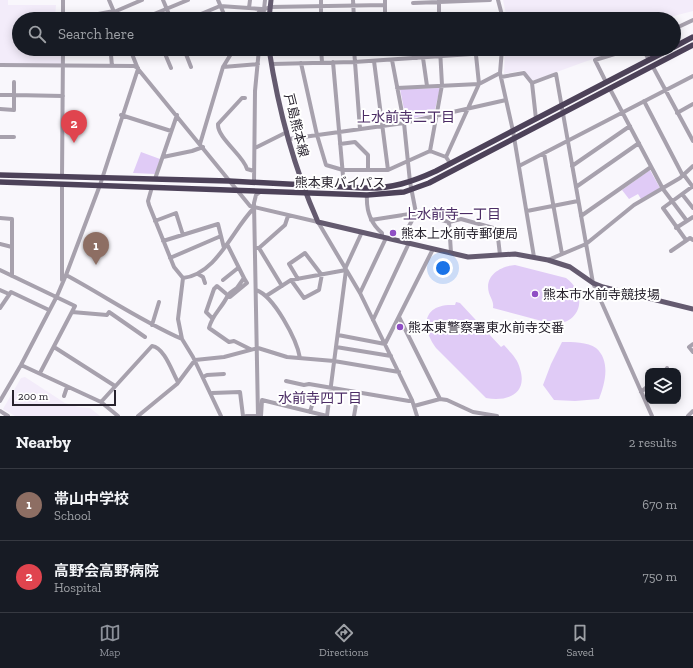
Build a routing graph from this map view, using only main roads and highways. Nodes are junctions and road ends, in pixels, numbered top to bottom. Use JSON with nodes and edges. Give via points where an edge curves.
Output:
{"nodes":[{"id":1,"x":271,"y":0,"type":"edge"},
{"id":2,"x":270,"y":12,"type":"edge"},
{"id":3,"x":693,"y":37,"type":"edge"},
{"id":4,"x":681,"y":43,"type":"edge"},
{"id":5,"x":693,"y":45,"type":"edge"},
{"id":6,"x":681,"y":52,"type":"edge"},
{"id":7,"x":271,"y":56,"type":"edge"},
{"id":8,"x":657,"y":56,"type":"edge"},
{"id":9,"x":673,"y":56,"type":"edge"},
{"id":10,"x":0,"y":175,"type":"edge"},
{"id":11,"x":0,"y":182,"type":"edge"},
{"id":12,"x":301,"y":185,"type":"junction"},
{"id":13,"x":305,"y":193,"type":"junction"},
{"id":14,"x":693,"y":309,"type":"edge"}],
"edges":[{"from":1,"to":2,"type":"main road"},
{"from":3,"to":4,"type":"highway"},
{"from":5,"to":6,"type":"highway","name":"熊本東バイパス"},
{"from":7,"to":12,"type":"main road","name":"戸島熊本線"},
{"from":8,"to":12,"type":"highway","name":"熊本東バイパス","via":[[410,182],[383,188]]},
{"from":9,"to":13,"type":"highway","name":"熊本東バイパス","via":[[411,190],[380,195]]},
{"from":10,"to":12,"type":"highway","name":"熊本東バイパス"},
{"from":11,"to":13,"type":"highway","name":"熊本東バイパス"},
{"from":12,"to":13,"type":"main road","name":"戸島熊本線"},
{"from":13,"to":14,"type":"main road","name":"戸島熊本線","via":[[318,222],[468,257],[515,254],[548,260],[570,267],[593,283],[610,289]]}]}
